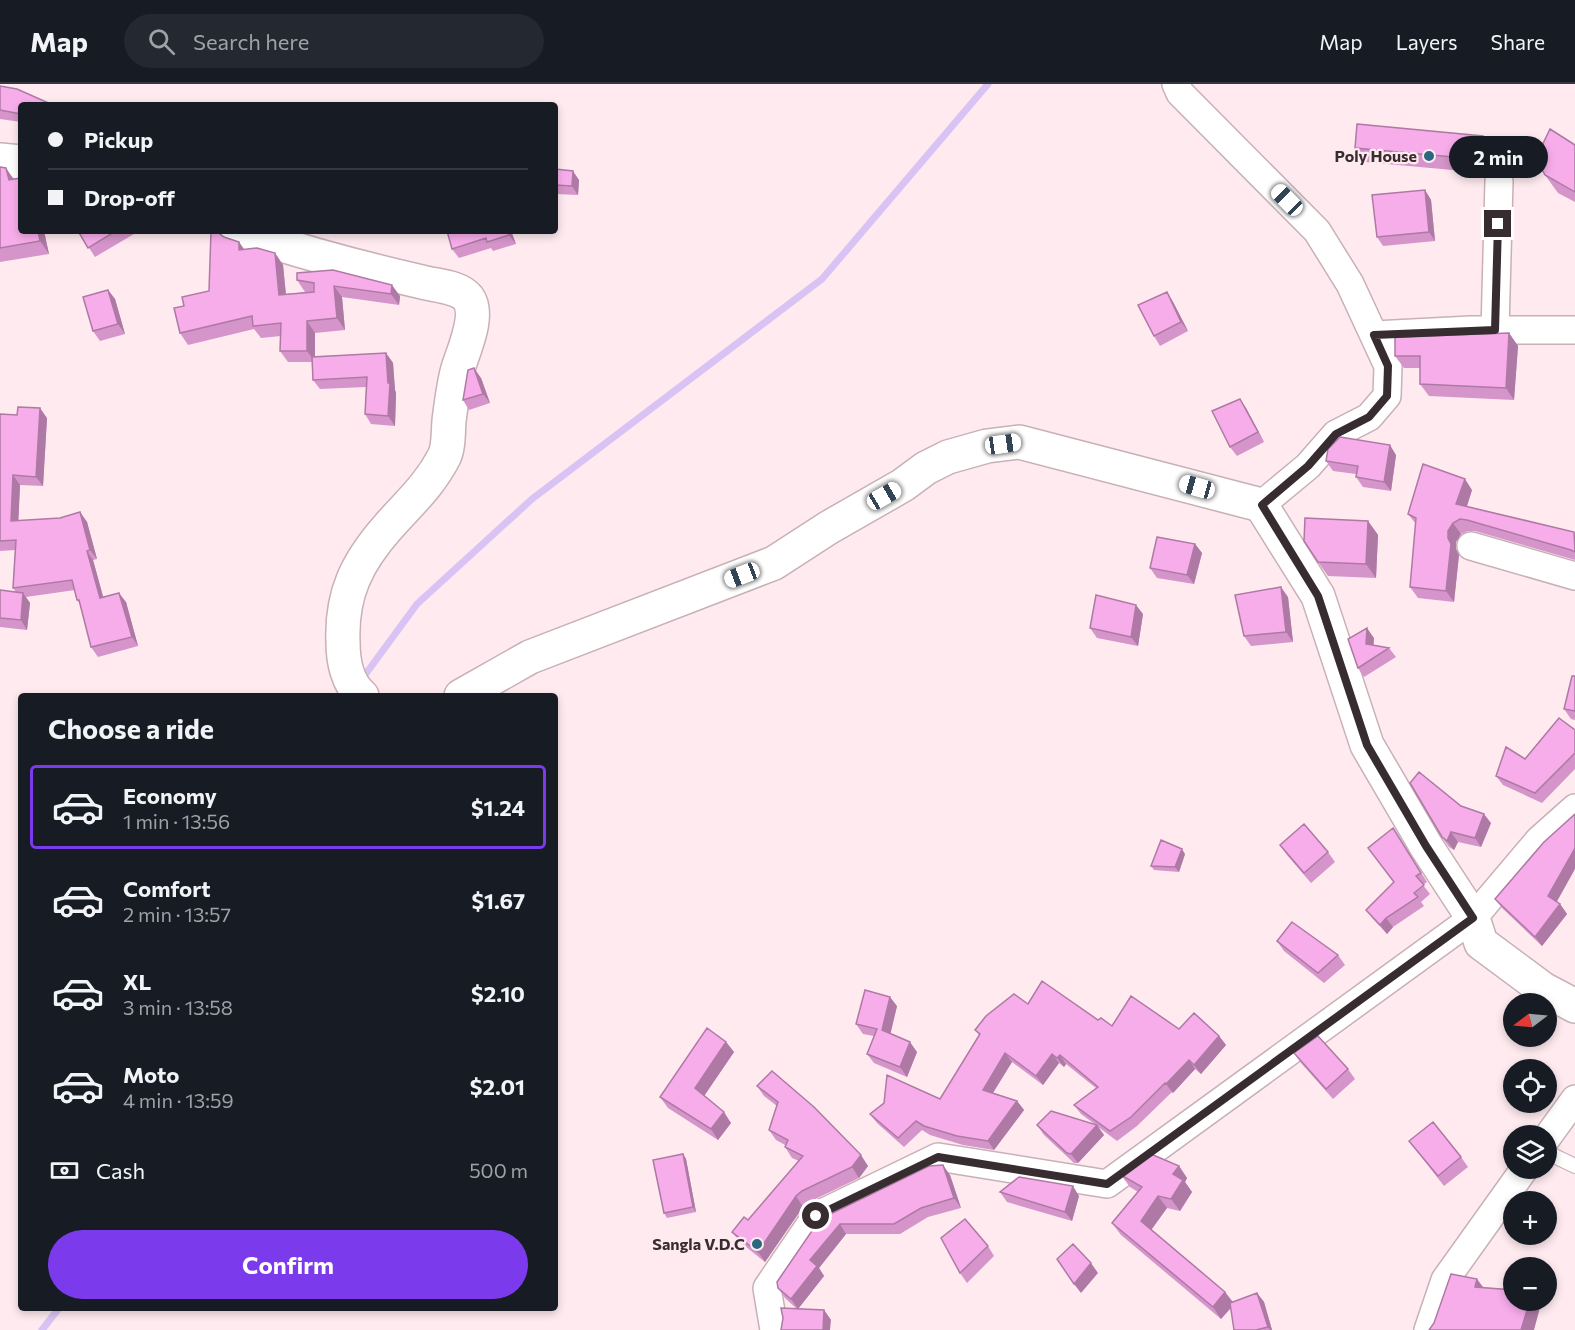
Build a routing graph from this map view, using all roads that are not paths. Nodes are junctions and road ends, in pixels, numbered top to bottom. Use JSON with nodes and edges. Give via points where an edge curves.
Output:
{"nodes":[{"id":1,"x":1176,"y":84,"type":"edge"},
{"id":2,"x":0,"y":160,"type":"edge"},
{"id":3,"x":18,"y":162,"type":"edge"},
{"id":4,"x":1499,"y":181,"type":"dead end"},
{"id":5,"x":246,"y":234,"type":"edge"},
{"id":6,"x":1495,"y":330,"type":"junction"},
{"id":7,"x":1575,"y":330,"type":"edge"},
{"id":8,"x":1374,"y":335,"type":"junction"},
{"id":9,"x":1262,"y":505,"type":"junction"},
{"id":10,"x":1471,"y":546,"type":"dead end"},
{"id":11,"x":1575,"y":576,"type":"edge"},
{"id":12,"x":360,"y":693,"type":"edge"},
{"id":13,"x":466,"y":693,"type":"edge"},
{"id":14,"x":1575,"y":808,"type":"edge"},
{"id":15,"x":1473,"y":918,"type":"junction"},
{"id":16,"x":1575,"y":1006,"type":"edge"},
{"id":17,"x":1575,"y":1099,"type":"edge"},
{"id":18,"x":1556,"y":1125,"type":"edge"},
{"id":19,"x":1557,"y":1157,"type":"edge"},
{"id":20,"x":1575,"y":1166,"type":"edge"},
{"id":21,"x":1517,"y":1179,"type":"edge"},
{"id":22,"x":774,"y":1330,"type":"edge"},
{"id":23,"x":1428,"y":1330,"type":"edge"}],
"edges":[{"from":1,"to":8,"type":"street","via":[[1180,93],[1317,231],[1350,284]]},
{"from":2,"to":3,"type":"street"},
{"from":4,"to":6,"type":"street"},
{"from":5,"to":12,"type":"street","via":[[458,290],[472,307],[470,337],[458,372],[446,453],[432,479],[387,528],[352,578],[344,608],[343,657]]},
{"from":6,"to":7,"type":"street"},
{"from":6,"to":8,"type":"street"},
{"from":8,"to":9,"type":"street","via":[[1388,366],[1387,396],[1369,417],[1336,434],[1308,466]]},
{"from":9,"to":13,"type":"street","via":[[1019,442],[987,446],[926,468],[774,563],[530,657]]},
{"from":9,"to":15,"type":"street","via":[[1318,596],[1367,745]]},
{"from":10,"to":11,"type":"street"},
{"from":14,"to":15,"type":"street","via":[[1539,840]]},
{"from":15,"to":16,"type":"street","via":[[1481,943],[1543,989]]},
{"from":15,"to":22,"type":"street","via":[[1107,1184],[938,1157],[816,1216],[767,1288]]},
{"from":17,"to":18,"type":"street"},
{"from":19,"to":20,"type":"lane"},
{"from":21,"to":23,"type":"street","via":[[1445,1280]]}]}
